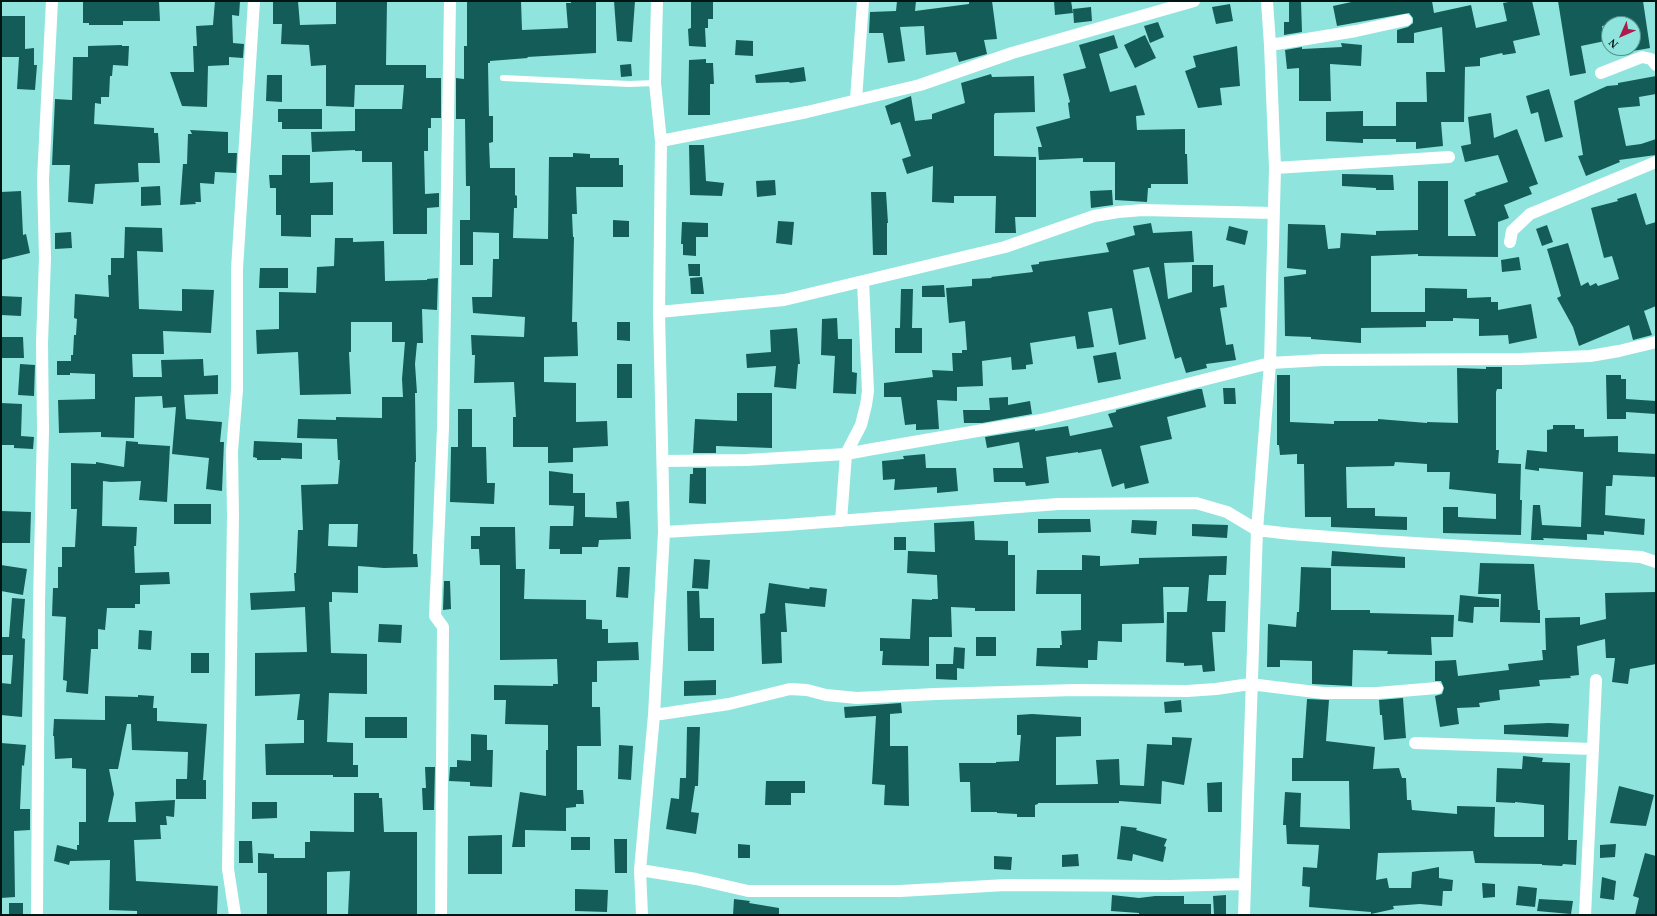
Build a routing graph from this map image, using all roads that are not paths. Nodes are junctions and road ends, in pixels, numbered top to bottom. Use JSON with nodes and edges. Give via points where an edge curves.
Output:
{"nodes":[{"id":1,"x":52,"y":1,"type":"edge"},
{"id":2,"x":254,"y":1,"type":"edge"},
{"id":3,"x":450,"y":1,"type":"edge"},
{"id":4,"x":657,"y":1,"type":"edge"},
{"id":5,"x":862,"y":1,"type":"edge"},
{"id":6,"x":1194,"y":1,"type":"edge"},
{"id":7,"x":1267,"y":1,"type":"edge"},
{"id":8,"x":1406,"y":20,"type":"dead end"},
{"id":9,"x":1270,"y":45,"type":"junction"},
{"id":10,"x":1656,"y":65,"type":"edge"},
{"id":11,"x":1601,"y":73,"type":"dead end"},
{"id":12,"x":503,"y":78,"type":"dead end"},
{"id":13,"x":655,"y":83,"type":"junction"},
{"id":14,"x":856,"y":100,"type":"junction"},
{"id":15,"x":660,"y":141,"type":"junction"},
{"id":16,"x":1449,"y":157,"type":"dead end"},
{"id":17,"x":1656,"y":162,"type":"edge"},
{"id":18,"x":1275,"y":168,"type":"junction"},
{"id":19,"x":1273,"y":213,"type":"junction"},
{"id":20,"x":1510,"y":242,"type":"dead end"},
{"id":21,"x":863,"y":281,"type":"junction"},
{"id":22,"x":659,"y":312,"type":"junction"},
{"id":23,"x":1656,"y":342,"type":"edge"},
{"id":24,"x":1270,"y":363,"type":"junction"},
{"id":25,"x":846,"y":454,"type":"junction"},
{"id":26,"x":664,"y":462,"type":"junction"},
{"id":27,"x":841,"y":521,"type":"junction"},
{"id":28,"x":1257,"y":530,"type":"junction"},
{"id":29,"x":664,"y":532,"type":"junction"},
{"id":30,"x":1656,"y":562,"type":"edge"},
{"id":31,"x":1596,"y":680,"type":"dead end"},
{"id":32,"x":1250,"y":684,"type":"junction"},
{"id":33,"x":1437,"y":688,"type":"dead end"},
{"id":34,"x":654,"y":715,"type":"junction"},
{"id":35,"x":1415,"y":743,"type":"dead end"},
{"id":36,"x":1593,"y":748,"type":"junction"},
{"id":37,"x":640,"y":870,"type":"junction"},
{"id":38,"x":1245,"y":884,"type":"junction"},
{"id":39,"x":37,"y":915,"type":"edge"},
{"id":40,"x":235,"y":915,"type":"edge"},
{"id":41,"x":441,"y":915,"type":"edge"},
{"id":42,"x":642,"y":915,"type":"edge"},
{"id":43,"x":1244,"y":915,"type":"edge"},
{"id":44,"x":1585,"y":915,"type":"edge"}],
"edges":[{"from":1,"to":39,"type":"street","via":[[43,179],[45,258]]},
{"from":2,"to":40,"type":"street","via":[[237,269],[237,390],[232,451],[228,869]]},
{"from":3,"to":41,"type":"street","via":[[443,428],[434,616],[443,627]]},
{"from":4,"to":13,"type":"street"},
{"from":5,"to":14,"type":"street"},
{"from":6,"to":14,"type":"street","via":[[1012,54],[920,85]]},
{"from":7,"to":9,"type":"street"},
{"from":8,"to":9,"type":"street"},
{"from":9,"to":18,"type":"street"},
{"from":10,"to":11,"type":"street","via":[[1651,59],[1642,57]]},
{"from":12,"to":13,"type":"lane"},
{"from":13,"to":15,"type":"street"},
{"from":14,"to":15,"type":"street"},
{"from":15,"to":22,"type":"street"},
{"from":16,"to":18,"type":"street"},
{"from":17,"to":20,"type":"street","via":[[1530,214],[1512,231]]},
{"from":18,"to":19,"type":"street"},
{"from":19,"to":21,"type":"street","via":[[1144,210],[1118,212],[1094,216],[1004,247]]},
{"from":19,"to":24,"type":"street"},
{"from":21,"to":22,"type":"street","via":[[784,300]]},
{"from":21,"to":25,"type":"street","via":[[868,391],[861,424]]},
{"from":22,"to":26,"type":"street"},
{"from":23,"to":24,"type":"street","via":[[1590,356]]},
{"from":24,"to":25,"type":"street","via":[[1041,420]]},
{"from":24,"to":28,"type":"street"},
{"from":25,"to":26,"type":"street"},
{"from":25,"to":27,"type":"street"},
{"from":26,"to":29,"type":"street"},
{"from":27,"to":28,"type":"street","via":[[1058,504],[1196,503],[1227,512]]},
{"from":27,"to":29,"type":"street"},
{"from":28,"to":30,"type":"street","via":[[1374,541],[1641,557]]},
{"from":28,"to":32,"type":"street"},
{"from":29,"to":34,"type":"street"},
{"from":31,"to":36,"type":"street"},
{"from":32,"to":33,"type":"street","via":[[1324,693],[1377,693]]},
{"from":32,"to":34,"type":"street","via":[[1187,691],[1067,690],[856,698],[790,689],[729,704]]},
{"from":32,"to":38,"type":"street"},
{"from":34,"to":37,"type":"street"},
{"from":35,"to":36,"type":"street"},
{"from":36,"to":44,"type":"street"},
{"from":37,"to":38,"type":"street","via":[[748,891],[900,891],[1006,885]]},
{"from":37,"to":42,"type":"street"},
{"from":38,"to":43,"type":"street"}]}
